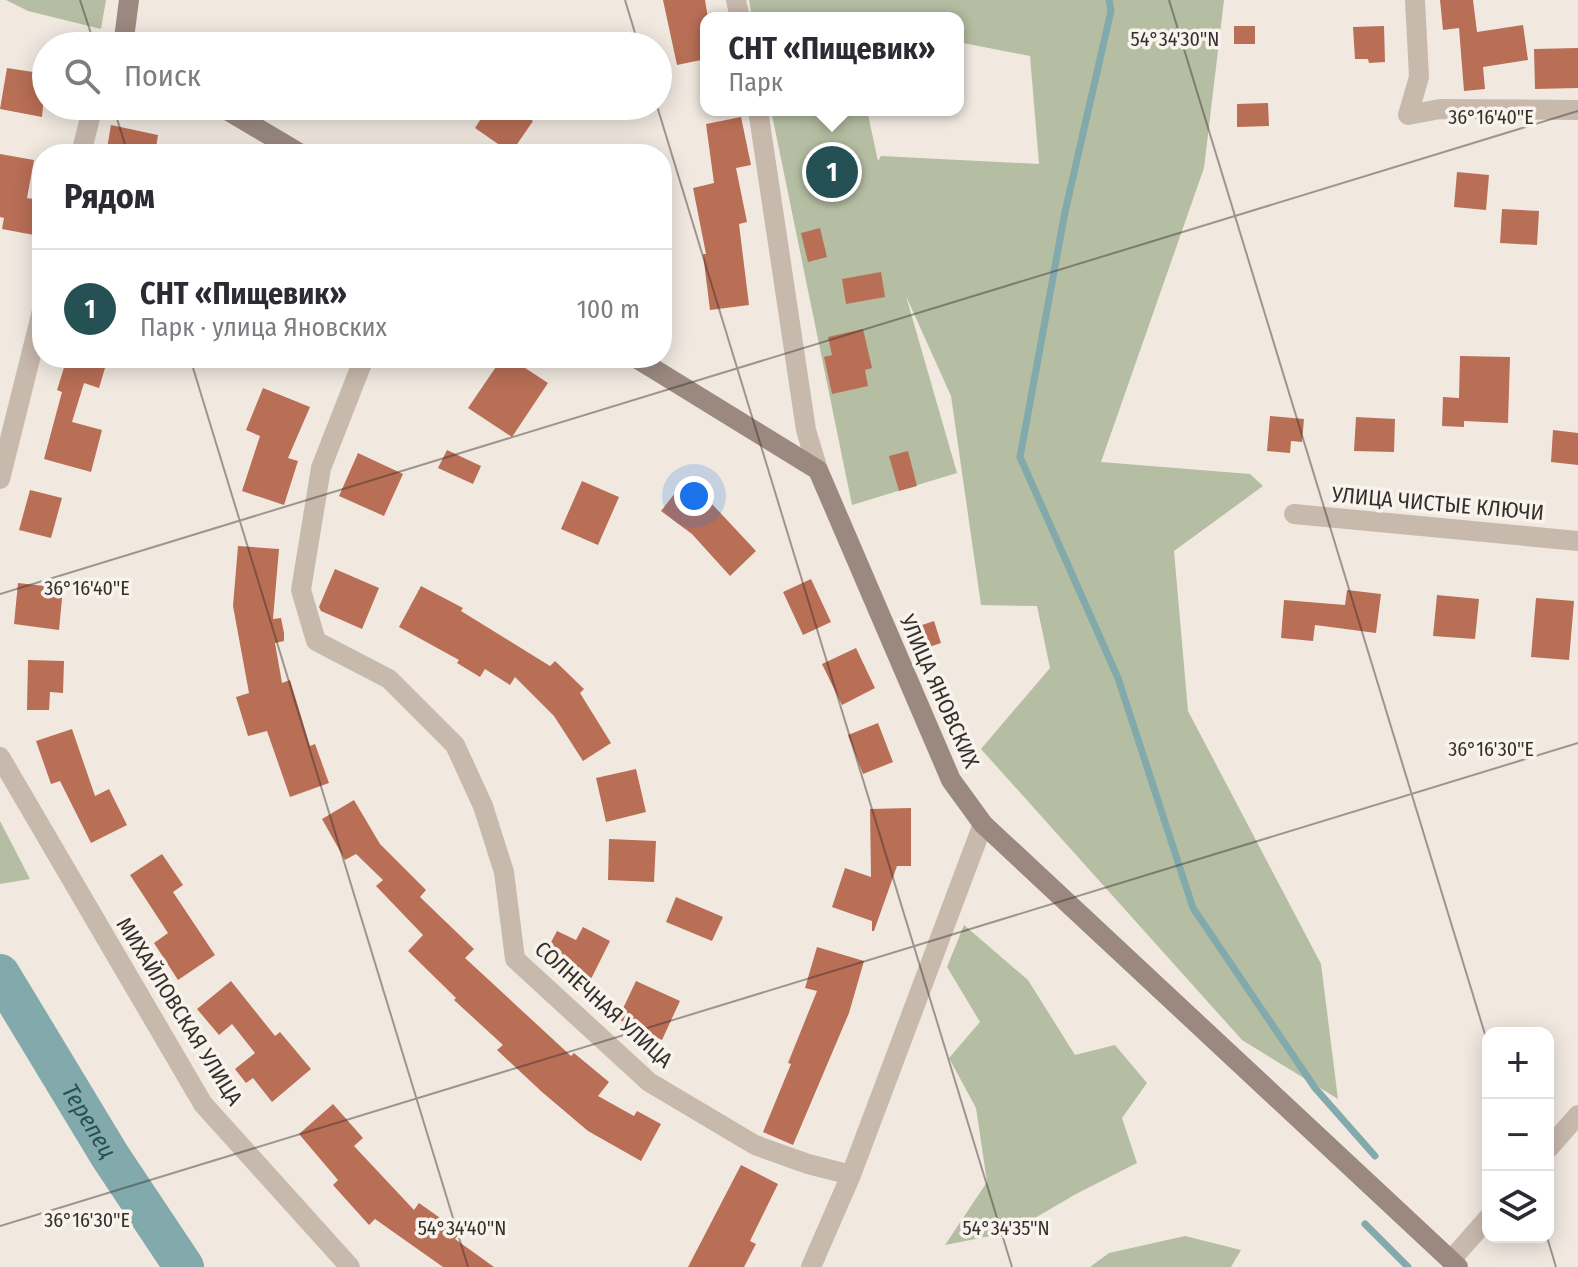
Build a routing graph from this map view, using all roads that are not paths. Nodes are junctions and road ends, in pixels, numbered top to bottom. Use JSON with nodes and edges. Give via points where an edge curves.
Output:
{"nodes":[{"id":1,"x":129,"y":0,"type":"edge"},
{"id":2,"x":1415,"y":0,"type":"edge"},
{"id":3,"x":125,"y":32,"type":"edge"},
{"id":4,"x":1578,"y":110,"type":"edge"},
{"id":5,"x":759,"y":116,"type":"edge"},
{"id":6,"x":90,"y":120,"type":"edge"},
{"id":7,"x":244,"y":120,"type":"edge"},
{"id":8,"x":84,"y":144,"type":"edge"},
{"id":9,"x":284,"y":144,"type":"edge"},
{"id":10,"x":32,"y":351,"type":"edge"},
{"id":11,"x":360,"y":368,"type":"edge"},
{"id":12,"x":652,"y":368,"type":"edge"},
{"id":13,"x":818,"y":470,"type":"junction"},
{"id":14,"x":0,"y":479,"type":"edge"},
{"id":15,"x":1294,"y":514,"type":"dead end"},
{"id":16,"x":1578,"y":541,"type":"edge"},
{"id":17,"x":0,"y":757,"type":"edge"},
{"id":18,"x":983,"y":824,"type":"junction"},
{"id":19,"x":1578,"y":1115,"type":"edge"},
{"id":20,"x":1554,"y":1142,"type":"edge"},
{"id":21,"x":851,"y":1175,"type":"junction"},
{"id":22,"x":1482,"y":1226,"type":"edge"},
{"id":23,"x":1454,"y":1264,"type":"edge"},
{"id":24,"x":350,"y":1267,"type":"edge"},
{"id":25,"x":811,"y":1267,"type":"edge"}],
"edges":[{"from":1,"to":3,"type":"street"},
{"from":2,"to":4,"type":"street","via":[[1419,77],[1408,115],[1440,109]]},
{"from":5,"to":13,"type":"street","name":"УЛИЦА ЯНОВСКИХ","via":[[806,430]]},
{"from":6,"to":8,"type":"street"},
{"from":7,"to":9,"type":"street"},
{"from":10,"to":14,"type":"street"},
{"from":11,"to":21,"type":"street","name":"СОЛНЕЧНАЯ УЛИЦА","via":[[321,468],[301,590],[316,641],[389,679],[455,745],[483,806],[504,872],[515,959],[649,1082],[755,1145]]},
{"from":12,"to":13,"type":"street"},
{"from":13,"to":18,"type":"street","name":"УЛИЦА ЯНОВСКИХ","via":[[951,780]]},
{"from":15,"to":16,"type":"street","name":"УЛИЦА ЧИСТЫЕ КЛЮЧИ"},
{"from":17,"to":24,"type":"street","name":"МИХАЙЛОВСКАЯ УЛИЦА","via":[[203,1104]]},
{"from":18,"to":21,"type":"street"},
{"from":18,"to":23,"type":"street","name":"УЛИЦА ЯНОВСКИХ"},
{"from":19,"to":20,"type":"street"},
{"from":21,"to":25,"type":"street"},
{"from":22,"to":23,"type":"street"}]}
